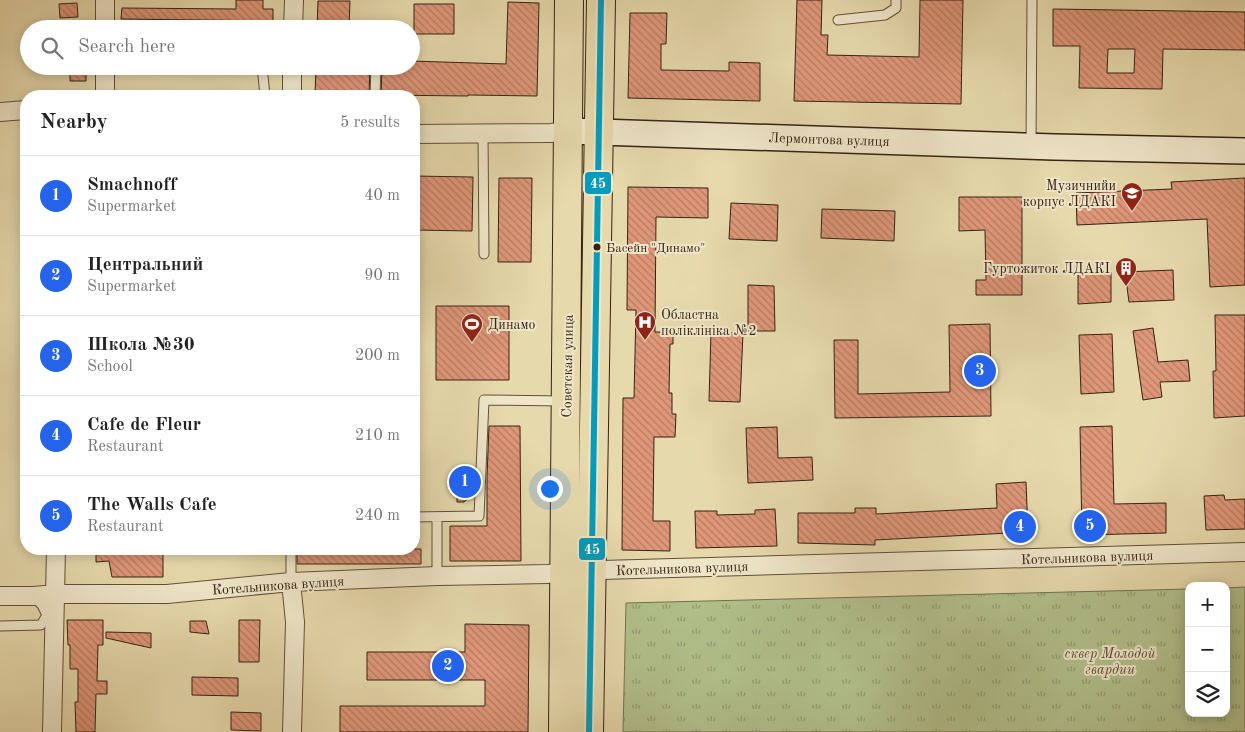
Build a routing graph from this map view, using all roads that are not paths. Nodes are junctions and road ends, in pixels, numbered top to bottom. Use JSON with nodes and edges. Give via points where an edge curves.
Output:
{"nodes":[{"id":1,"x":105,"y":0,"type":"edge"},
{"id":2,"x":294,"y":0,"type":"edge"},
{"id":3,"x":570,"y":0,"type":"edge"},
{"id":4,"x":602,"y":0,"type":"edge"},
{"id":5,"x":896,"y":0,"type":"edge"},
{"id":6,"x":1032,"y":0,"type":"edge"},
{"id":7,"x":105,"y":20,"type":"edge"},
{"id":8,"x":293,"y":20,"type":"edge"},
{"id":9,"x":838,"y":20,"type":"dead end"},
{"id":10,"x":105,"y":75,"type":"edge"},
{"id":11,"x":263,"y":75,"type":"edge"},
{"id":12,"x":292,"y":75,"type":"edge"},
{"id":13,"x":376,"y":75,"type":"edge"},
{"id":14,"x":105,"y":90,"type":"edge"},
{"id":15,"x":264,"y":90,"type":"edge"},
{"id":16,"x":292,"y":90,"type":"edge"},
{"id":17,"x":376,"y":90,"type":"edge"},
{"id":18,"x":20,"y":110,"type":"edge"},
{"id":19,"x":0,"y":112,"type":"edge"},
{"id":20,"x":569,"y":131,"type":"junction"},
{"id":21,"x":599,"y":131,"type":"junction"},
{"id":22,"x":484,"y":133,"type":"junction"},
{"id":23,"x":420,"y":134,"type":"edge"},
{"id":24,"x":1031,"y":146,"type":"junction"},
{"id":25,"x":1245,"y":151,"type":"edge"},
{"id":26,"x":484,"y":254,"type":"dead end"},
{"id":27,"x":566,"y":401,"type":"junction"},
{"id":28,"x":420,"y":517,"type":"edge"},
{"id":29,"x":437,"y":517,"type":"junction"},
{"id":30,"x":1245,"y":552,"type":"edge"},
{"id":31,"x":56,"y":555,"type":"edge"},
{"id":32,"x":291,"y":555,"type":"edge"},
{"id":33,"x":578,"y":571,"type":"junction"},
{"id":34,"x":437,"y":576,"type":"junction"},
{"id":35,"x":291,"y":582,"type":"junction"},
{"id":36,"x":56,"y":594,"type":"junction"},
{"id":37,"x":0,"y":596,"type":"edge"},
{"id":38,"x":34,"y":596,"type":"junction"},
{"id":39,"x":0,"y":626,"type":"edge"},
{"id":40,"x":52,"y":732,"type":"edge"},
{"id":41,"x":292,"y":732,"type":"edge"},
{"id":42,"x":562,"y":732,"type":"edge"},
{"id":43,"x":589,"y":732,"type":"edge"}],
"edges":[{"from":1,"to":7,"type":"street"},
{"from":2,"to":8,"type":"street"},
{"from":3,"to":20,"type":"main road","name":"Советская улица"},
{"from":4,"to":21,"type":"main road"},
{"from":5,"to":9,"type":"lane","via":[[896,8],[885,14]]},
{"from":6,"to":24,"type":"lane"},
{"from":10,"to":14,"type":"street"},
{"from":11,"to":15,"type":"lane"},
{"from":12,"to":16,"type":"street"},
{"from":13,"to":17,"type":"lane"},
{"from":18,"to":19,"type":"street"},
{"from":20,"to":21,"type":"street","name":"Лермонтова вулиця"},
{"from":20,"to":22,"type":"street","name":"Лермонтова вулиця"},
{"from":20,"to":27,"type":"main road","name":"Советская улица"},
{"from":21,"to":24,"type":"street","name":"Лермонтова вулиця"},
{"from":21,"to":33,"type":"main road"},
{"from":22,"to":23,"type":"street","name":"Лермонтова вулиця"},
{"from":22,"to":26,"type":"lane"},
{"from":24,"to":25,"type":"street","name":"Лермонтова вулиця"},
{"from":27,"to":29,"type":"lane","via":[[484,400],[479,516]]},
{"from":27,"to":33,"type":"main road","name":"Советская улица"},
{"from":28,"to":29,"type":"lane"},
{"from":29,"to":34,"type":"lane"},
{"from":30,"to":33,"type":"street","name":"Котельникова вулиця"},
{"from":31,"to":36,"type":"street"},
{"from":32,"to":35,"type":"lane"},
{"from":33,"to":34,"type":"street","name":"Котельникова вулиця"},
{"from":33,"to":42,"type":"main road","name":"Советская улица"},
{"from":33,"to":43,"type":"main road"},
{"from":34,"to":35,"type":"street","name":"Котельникова вулиця"},
{"from":35,"to":36,"type":"street","name":"Котельникова вулиця","via":[[167,594]]},
{"from":35,"to":41,"type":"street","via":[[295,622]]},
{"from":36,"to":38,"type":"street","name":"Котельникова вулиця"},
{"from":36,"to":40,"type":"street"},
{"from":37,"to":38,"type":"street","name":"Котельникова вулиця"},
{"from":38,"to":39,"type":"lane","via":[[48,615],[41,625]]}]}
